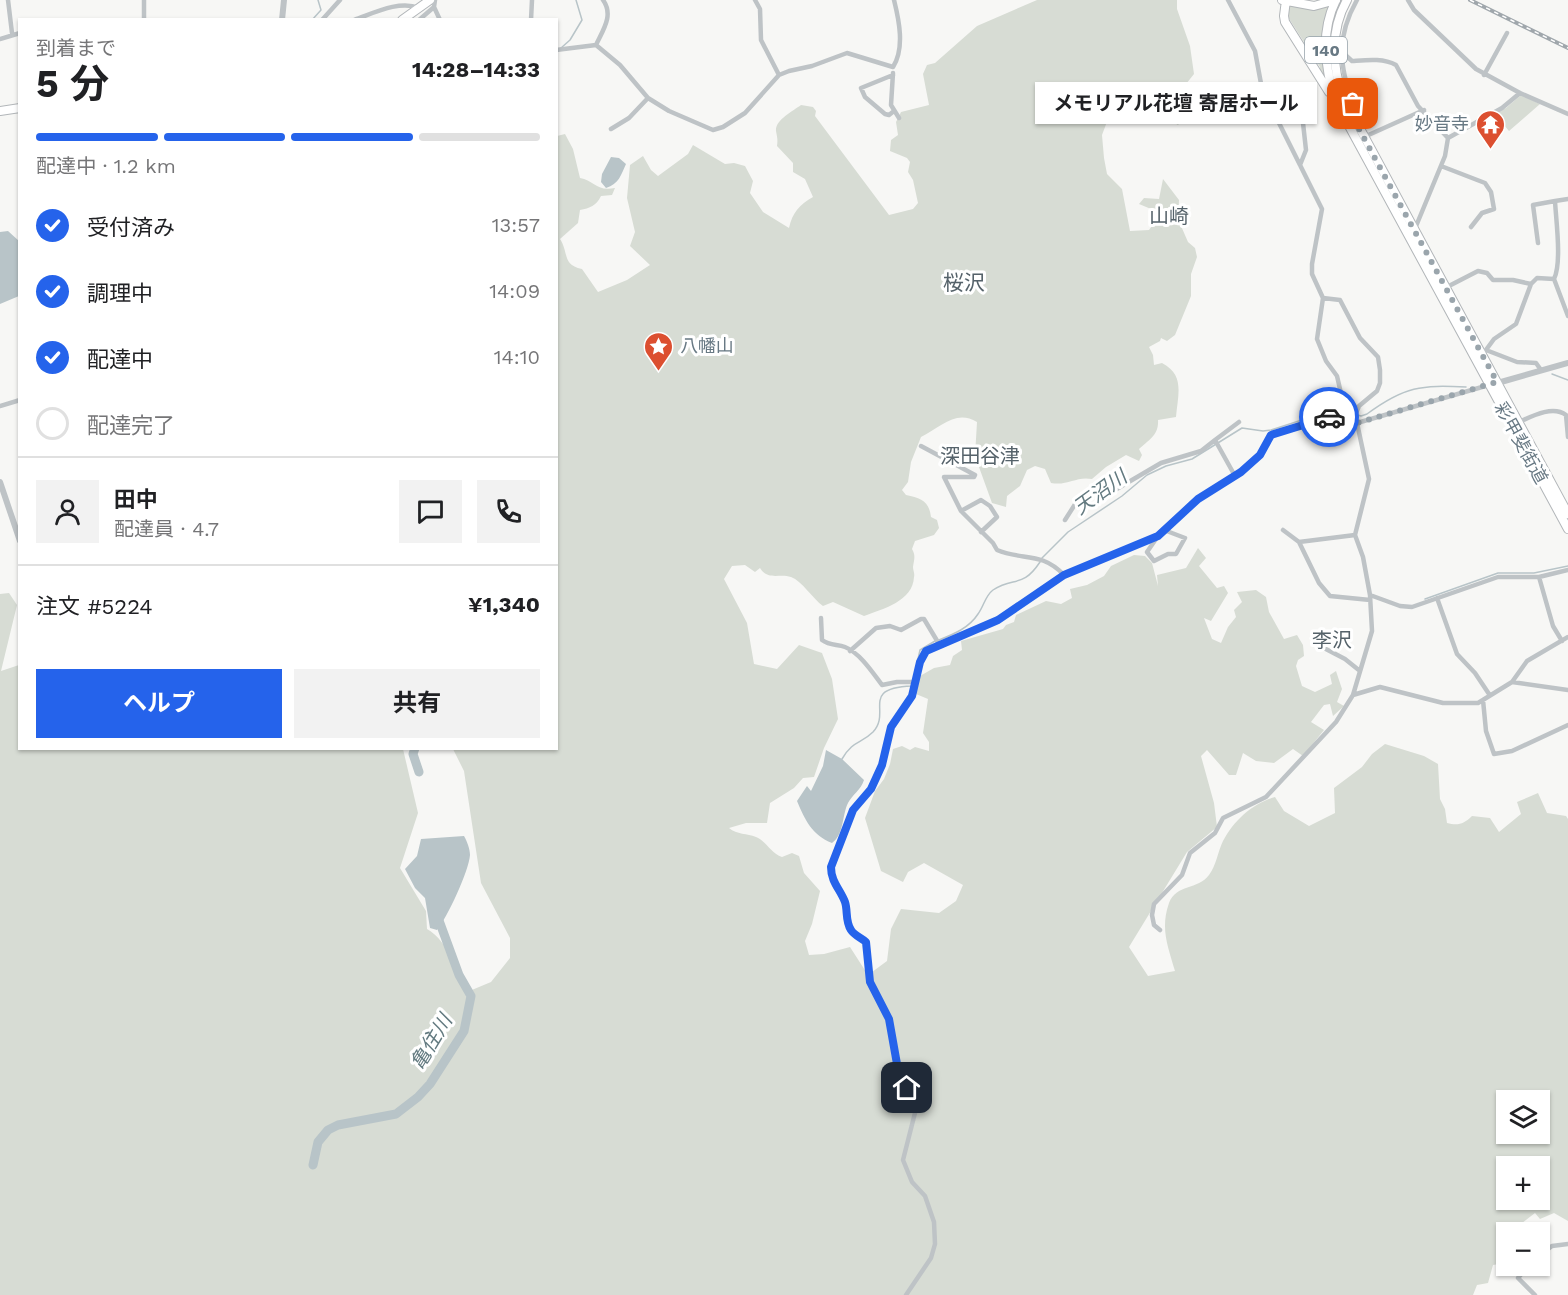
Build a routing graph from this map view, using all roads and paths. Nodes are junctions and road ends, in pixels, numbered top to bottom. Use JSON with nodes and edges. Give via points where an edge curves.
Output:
{"nodes":[{"id":1,"x":8,"y":0,"type":"edge"},
{"id":2,"x":144,"y":0,"type":"edge"},
{"id":3,"x":284,"y":0,"type":"edge"},
{"id":4,"x":340,"y":0,"type":"edge"},
{"id":5,"x":435,"y":0,"type":"edge"},
{"id":6,"x":532,"y":0,"type":"edge"},
{"id":7,"x":603,"y":0,"type":"edge"},
{"id":8,"x":755,"y":0,"type":"edge"},
{"id":9,"x":894,"y":0,"type":"edge"},
{"id":10,"x":1228,"y":0,"type":"edge"},
{"id":11,"x":1357,"y":0,"type":"edge"},
{"id":12,"x":1408,"y":0,"type":"edge"},
{"id":13,"x":1284,"y":1,"type":"edge"},
{"id":14,"x":1341,"y":1,"type":"edge"},
{"id":15,"x":432,"y":3,"type":"edge"},
{"id":16,"x":419,"y":8,"type":"junction"},
{"id":17,"x":144,"y":18,"type":"edge"},
{"id":18,"x":282,"y":18,"type":"edge"},
{"id":19,"x":324,"y":18,"type":"edge"},
{"id":20,"x":360,"y":18,"type":"edge"},
{"id":21,"x":405,"y":18,"type":"edge"},
{"id":22,"x":421,"y":18,"type":"edge"},
{"id":23,"x":439,"y":18,"type":"edge"},
{"id":24,"x":531,"y":18,"type":"edge"},
{"id":25,"x":12,"y":33,"type":"junction"},
{"id":26,"x":18,"y":33,"type":"edge"},
{"id":27,"x":1507,"y":33,"type":"dead end"},
{"id":28,"x":0,"y":39,"type":"edge"},
{"id":29,"x":596,"y":45,"type":"junction"},
{"id":30,"x":558,"y":50,"type":"edge"},
{"id":31,"x":1341,"y":51,"type":"junction"},
{"id":32,"x":893,"y":67,"type":"junction"},
{"id":33,"x":779,"y":75,"type":"junction"},
{"id":34,"x":893,"y":75,"type":"junction"},
{"id":35,"x":1484,"y":75,"type":"junction"},
{"id":36,"x":1343,"y":87,"type":"junction"},
{"id":37,"x":1520,"y":93,"type":"junction"},
{"id":38,"x":648,"y":98,"type":"junction"},
{"id":39,"x":1335,"y":100,"type":"junction"},
{"id":40,"x":18,"y":108,"type":"edge"},
{"id":41,"x":1424,"y":110,"type":"junction"},
{"id":42,"x":0,"y":111,"type":"edge"},
{"id":43,"x":894,"y":111,"type":"junction"},
{"id":44,"x":1568,"y":114,"type":"edge"},
{"id":45,"x":899,"y":118,"type":"dead end"},
{"id":46,"x":1303,"y":123,"type":"dead end"},
{"id":47,"x":612,"y":129,"type":"dead end"},
{"id":48,"x":1448,"y":138,"type":"junction"},
{"id":49,"x":1360,"y":139,"type":"junction"},
{"id":50,"x":1300,"y":165,"type":"junction"},
{"id":51,"x":1441,"y":166,"type":"junction"},
{"id":52,"x":1568,"y":199,"type":"edge"},
{"id":53,"x":1555,"y":201,"type":"junction"},
{"id":54,"x":1471,"y":227,"type":"dead end"},
{"id":55,"x":1414,"y":230,"type":"junction"},
{"id":56,"x":1409,"y":238,"type":"junction"},
{"id":57,"x":1538,"y":243,"type":"dead end"},
{"id":58,"x":1554,"y":279,"type":"junction"},
{"id":59,"x":1531,"y":284,"type":"junction"},
{"id":60,"x":1445,"y":288,"type":"junction"},
{"id":61,"x":1323,"y":298,"type":"junction"},
{"id":62,"x":1568,"y":316,"type":"edge"},
{"id":63,"x":1484,"y":352,"type":"junction"},
{"id":64,"x":1568,"y":363,"type":"edge"},
{"id":65,"x":1542,"y":370,"type":"junction"},
{"id":66,"x":1493,"y":384,"type":"junction"},
{"id":67,"x":18,"y":401,"type":"edge"},
{"id":68,"x":0,"y":406,"type":"edge"},
{"id":69,"x":1346,"y":415,"type":"junction"},
{"id":70,"x":1355,"y":421,"type":"junction"},
{"id":71,"x":1239,"y":422,"type":"dead end"},
{"id":72,"x":1519,"y":422,"type":"junction"},
{"id":73,"x":1568,"y":437,"type":"edge"},
{"id":74,"x":1215,"y":440,"type":"junction"},
{"id":75,"x":921,"y":446,"type":"dead end"},
{"id":76,"x":1235,"y":476,"type":"junction"},
{"id":77,"x":0,"y":482,"type":"edge"},
{"id":78,"x":1567,"y":509,"type":"edge"},
{"id":79,"x":961,"y":511,"type":"junction"},
{"id":80,"x":1065,"y":520,"type":"dead end"},
{"id":81,"x":1568,"y":529,"type":"edge"},
{"id":82,"x":1164,"y":530,"type":"junction"},
{"id":83,"x":1283,"y":530,"type":"dead end"},
{"id":84,"x":981,"y":532,"type":"junction"},
{"id":85,"x":18,"y":535,"type":"edge"},
{"id":86,"x":1355,"y":535,"type":"junction"},
{"id":87,"x":1158,"y":536,"type":"junction"},
{"id":88,"x":1299,"y":542,"type":"junction"},
{"id":89,"x":1568,"y":570,"type":"edge"},
{"id":90,"x":1064,"y":575,"type":"junction"},
{"id":91,"x":1539,"y":577,"type":"junction"},
{"id":92,"x":1370,"y":598,"type":"junction"},
{"id":93,"x":1437,"y":598,"type":"junction"},
{"id":94,"x":821,"y":618,"type":"dead end"},
{"id":95,"x":1568,"y":637,"type":"edge"},
{"id":96,"x":1562,"y":641,"type":"junction"},
{"id":97,"x":939,"y":644,"type":"junction"},
{"id":98,"x":1322,"y":647,"type":"dead end"},
{"id":99,"x":850,"y":651,"type":"junction"},
{"id":100,"x":1360,"y":671,"type":"junction"},
{"id":101,"x":916,"y":682,"type":"junction"},
{"id":102,"x":1512,"y":682,"type":"junction"},
{"id":103,"x":1568,"y":690,"type":"edge"},
{"id":104,"x":1489,"y":694,"type":"junction"},
{"id":105,"x":1353,"y":695,"type":"junction"},
{"id":106,"x":1483,"y":700,"type":"junction"},
{"id":107,"x":1568,"y":725,"type":"edge"},
{"id":108,"x":1160,"y":930,"type":"dead end"},
{"id":109,"x":1568,"y":1244,"type":"edge"},
{"id":110,"x":1550,"y":1247,"type":"edge"},
{"id":111,"x":1520,"y":1276,"type":"edge"},
{"id":112,"x":906,"y":1295,"type":"edge"},
{"id":113,"x":1535,"y":1295,"type":"edge"}],
"edges":[{"from":1,"to":25,"type":"street"},
{"from":2,"to":17,"type":"street"},
{"from":3,"to":18,"type":"street"},
{"from":4,"to":19,"type":"street"},
{"from":5,"to":15,"type":"street"},
{"from":6,"to":24,"type":"street"},
{"from":7,"to":29,"type":"street","via":[[609,15]]},
{"from":8,"to":33,"type":"street","via":[[760,9],[761,40]]},
{"from":9,"to":32,"type":"street","via":[[899,33]]},
{"from":10,"to":50,"type":"street","via":[[1255,51],[1263,89]]},
{"from":11,"to":31,"type":"street"},
{"from":12,"to":35,"type":"street","via":[[1428,25]]},
{"from":13,"to":14,"type":"highway","via":[[1314,6]]},
{"from":13,"to":39,"type":"highway","via":[[1286,22]]},
{"from":14,"to":36,"type":"highway","name":"彩甲斐街道","number":"140","via":[[1334,38],[1335,63]]},
{"from":14,"to":39,"type":"highway","name":"彩甲斐街道","number":"140","via":[[1330,15],[1326,46],[1326,67]]},
{"from":15,"to":16,"type":"highway"},
{"from":15,"to":22,"type":"street"},
{"from":15,"to":23,"type":"street"},
{"from":16,"to":20,"type":"street","via":[[400,5]]},
{"from":16,"to":21,"type":"highway"},
{"from":25,"to":26,"type":"street"},
{"from":25,"to":28,"type":"street"},
{"from":27,"to":35,"type":"street"},
{"from":29,"to":30,"type":"street"},
{"from":29,"to":38,"type":"street","via":[[620,65]]},
{"from":31,"to":36,"type":"street"},
{"from":31,"to":41,"type":"street","via":[[1352,61],[1396,65]]},
{"from":32,"to":33,"type":"street","via":[[847,53]]},
{"from":32,"to":34,"type":"street"},
{"from":33,"to":38,"type":"street","via":[[745,113],[713,130]]},
{"from":34,"to":43,"type":"street"},
{"from":34,"to":43,"type":"street","via":[[861,88],[885,114]]},
{"from":35,"to":37,"type":"street"},
{"from":36,"to":49,"type":"highway","name":"彩甲斐街道","number":"140"},
{"from":37,"to":44,"type":"street"},
{"from":37,"to":48,"type":"street","via":[[1502,108]]},
{"from":38,"to":47,"type":"street","via":[[630,118]]},
{"from":39,"to":49,"type":"highway","name":"彩甲斐街道","number":"140"},
{"from":40,"to":42,"type":"highway"},
{"from":41,"to":48,"type":"street"},
{"from":41,"to":49,"type":"street"},
{"from":43,"to":45,"type":"street"},
{"from":46,"to":50,"type":"street","via":[[1306,150]]},
{"from":48,"to":51,"type":"street"},
{"from":49,"to":55,"type":"highway","name":"彩甲斐街道","number":"140"},
{"from":49,"to":56,"type":"highway","name":"彩甲斐街道","number":"140"},
{"from":50,"to":61,"type":"street","via":[[1322,209],[1312,274]]},
{"from":51,"to":54,"type":"street","via":[[1485,183],[1491,192],[1494,209],[1482,213]]},
{"from":51,"to":55,"type":"street"},
{"from":52,"to":53,"type":"street"},
{"from":53,"to":57,"type":"street","via":[[1533,206]]},
{"from":53,"to":58,"type":"street","via":[[1558,245]]},
{"from":55,"to":56,"type":"street"},
{"from":55,"to":60,"type":"highway","name":"彩甲斐街道","number":"140"},
{"from":56,"to":66,"type":"highway","name":"彩甲斐街道","number":"140"},
{"from":58,"to":59,"type":"street","via":[[1537,278]]},
{"from":58,"to":62,"type":"street"},
{"from":59,"to":60,"type":"street","via":[[1493,280],[1478,271]]},
{"from":59,"to":63,"type":"street","via":[[1516,324],[1494,339]]},
{"from":60,"to":63,"type":"highway","name":"彩甲斐街道","number":"140"},
{"from":61,"to":69,"type":"street","via":[[1317,339],[1337,376]]},
{"from":61,"to":70,"type":"street","via":[[1340,300],[1360,338],[1378,357],[1377,391],[1359,406]]},
{"from":63,"to":65,"type":"street","via":[[1536,363]]},
{"from":63,"to":66,"type":"highway","name":"彩甲斐街道","number":"140"},
{"from":64,"to":65,"type":"street"},
{"from":65,"to":66,"type":"street"},
{"from":66,"to":70,"type":"street"},
{"from":66,"to":72,"type":"highway","name":"彩甲斐街道","number":"140"},
{"from":66,"to":81,"type":"highway","name":"彩甲斐街道","number":"140"},
{"from":67,"to":68,"type":"street"},
{"from":69,"to":70,"type":"street"},
{"from":69,"to":76,"type":"street","via":[[1271,435],[1260,455]]},
{"from":70,"to":86,"type":"street","via":[[1369,479]]},
{"from":71,"to":74,"type":"street"},
{"from":72,"to":73,"type":"street","via":[[1548,411],[1563,412]]},
{"from":72,"to":78,"type":"highway","name":"彩甲斐街道","number":"140"},
{"from":74,"to":76,"type":"street"},
{"from":74,"to":80,"type":"street","via":[[1201,451],[1161,463],[1115,490],[1096,488],[1079,498]]},
{"from":75,"to":79,"type":"street","via":[[975,475],[944,477]]},
{"from":76,"to":82,"type":"street","via":[[1198,499]]},
{"from":77,"to":85,"type":"street"},
{"from":79,"to":84,"type":"street"},
{"from":79,"to":84,"type":"street","via":[[981,500],[990,506],[997,517]]},
{"from":82,"to":87,"type":"street"},
{"from":82,"to":87,"type":"street","via":[[1185,538],[1176,554],[1154,561],[1147,552]]},
{"from":83,"to":88,"type":"street"},
{"from":84,"to":90,"type":"street","via":[[997,550],[1049,561]]},
{"from":86,"to":88,"type":"street"},
{"from":86,"to":92,"type":"street"},
{"from":87,"to":90,"type":"street"},
{"from":88,"to":92,"type":"street","via":[[1306,561],[1330,596]]},
{"from":89,"to":91,"type":"street"},
{"from":90,"to":97,"type":"street","via":[[998,620]]},
{"from":91,"to":93,"type":"street","via":[[1504,576]]},
{"from":91,"to":96,"type":"street","via":[[1553,626]]},
{"from":92,"to":93,"type":"street","via":[[1412,607]]},
{"from":92,"to":100,"type":"street","via":[[1372,630]]},
{"from":93,"to":104,"type":"street","via":[[1457,654]]},
{"from":94,"to":99,"type":"street","via":[[822,640]]},
{"from":95,"to":96,"type":"street"},
{"from":96,"to":102,"type":"street","via":[[1527,661]]},
{"from":97,"to":99,"type":"street","via":[[921,619],[901,630],[890,626],[876,628]]},
{"from":97,"to":101,"type":"street","via":[[922,657]]},
{"from":98,"to":100,"type":"street"},
{"from":99,"to":101,"type":"street","via":[[874,672],[882,685]]},
{"from":100,"to":105,"type":"street"},
{"from":101,"to":112,"type":"street","via":[[912,696],[891,727],[882,765],[871,789],[853,810],[831,875],[845,902],[852,932],[866,942],[870,982],[889,1019],[897,1064],[917,1105],[903,1160],[912,1182],[925,1196],[934,1222],[935,1244],[931,1258]]},
{"from":102,"to":103,"type":"street"},
{"from":102,"to":104,"type":"street"},
{"from":104,"to":106,"type":"street"},
{"from":105,"to":106,"type":"street","via":[[1380,687],[1443,703]]},
{"from":105,"to":108,"type":"street","via":[[1336,722],[1266,797],[1223,818],[1215,833],[1190,853],[1182,874],[1154,904],[1154,925]]},
{"from":106,"to":107,"type":"street","via":[[1486,731],[1494,754],[1512,751]]},
{"from":109,"to":110,"type":"street"},
{"from":111,"to":113,"type":"street","via":[[1519,1281]]}]}
